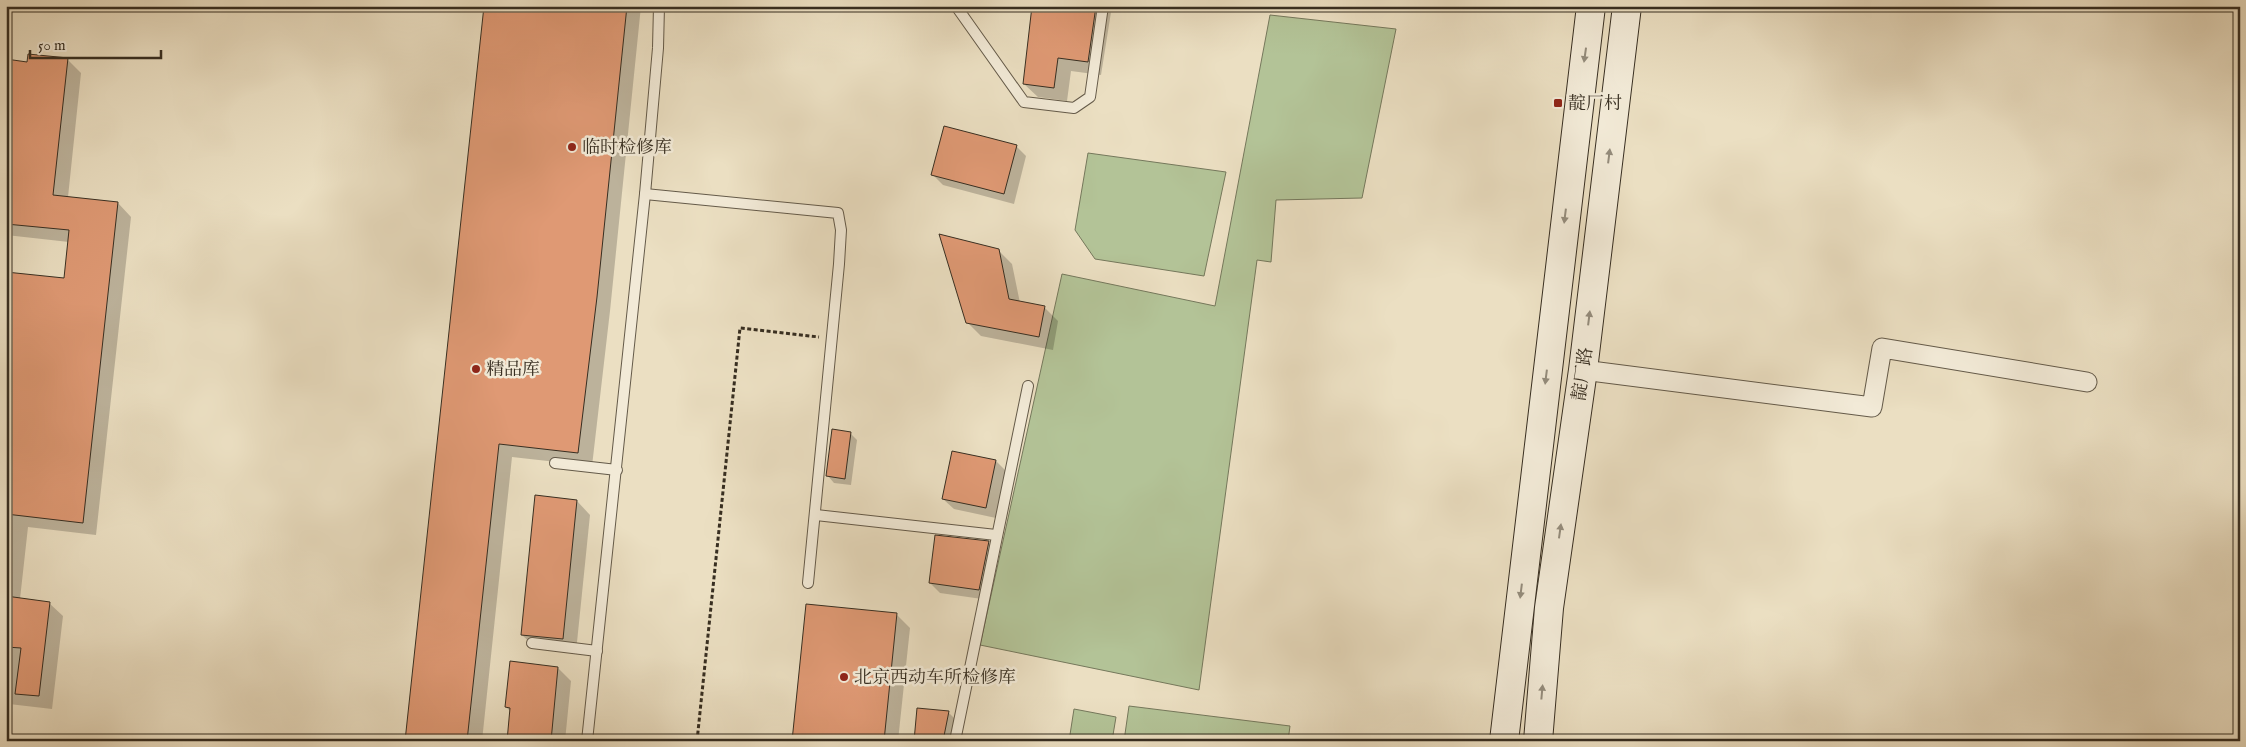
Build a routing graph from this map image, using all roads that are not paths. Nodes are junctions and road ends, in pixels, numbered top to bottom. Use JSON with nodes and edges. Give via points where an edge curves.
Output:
{"nodes":[{"id":1,"x":659,"y":6,"type":"edge"},
{"id":2,"x":956,"y":6,"type":"edge"},
{"id":3,"x":1103,"y":6,"type":"edge"},
{"id":4,"x":1591,"y":6,"type":"edge"},
{"id":5,"x":1627,"y":6,"type":"edge"},
{"id":6,"x":645,"y":194,"type":"junction"},
{"id":7,"x":1583,"y":370,"type":"junction"},
{"id":8,"x":2087,"y":382,"type":"dead end"},
{"id":9,"x":1028,"y":386,"type":"dead end"},
{"id":10,"x":555,"y":463,"type":"dead end"},
{"id":11,"x":617,"y":470,"type":"junction"},
{"id":12,"x":816,"y":514,"type":"junction"},
{"id":13,"x":996,"y":535,"type":"junction"},
{"id":14,"x":808,"y":583,"type":"dead end"},
{"id":15,"x":532,"y":643,"type":"dead end"},
{"id":16,"x":597,"y":651,"type":"junction"},
{"id":17,"x":587,"y":741,"type":"edge"},
{"id":18,"x":956,"y":741,"type":"edge"},
{"id":19,"x":1504,"y":741,"type":"edge"},
{"id":20,"x":1538,"y":741,"type":"edge"}],
"edges":[{"from":1,"to":6,"type":"lane"},
{"from":2,"to":3,"type":"lane","via":[[1024,102],[1074,108],[1090,97]]},
{"from":4,"to":19,"type":"main road","one_way":true},
{"from":7,"to":5,"type":"main road","name":"靛厂路","one_way":true},
{"from":6,"to":11,"type":"lane"},
{"from":6,"to":12,"type":"lane","via":[[838,213],[841,230]]},
{"from":7,"to":8,"type":"street","via":[[1872,407],[1882,348]]},
{"from":20,"to":7,"type":"main road","name":"靛厂路","one_way":true,"via":[[1549,608]]},
{"from":9,"to":13,"type":"lane"},
{"from":10,"to":11,"type":"lane"},
{"from":11,"to":16,"type":"lane"},
{"from":12,"to":13,"type":"lane"},
{"from":12,"to":14,"type":"lane"},
{"from":13,"to":18,"type":"lane"},
{"from":15,"to":16,"type":"lane"},
{"from":16,"to":17,"type":"lane"}]}
